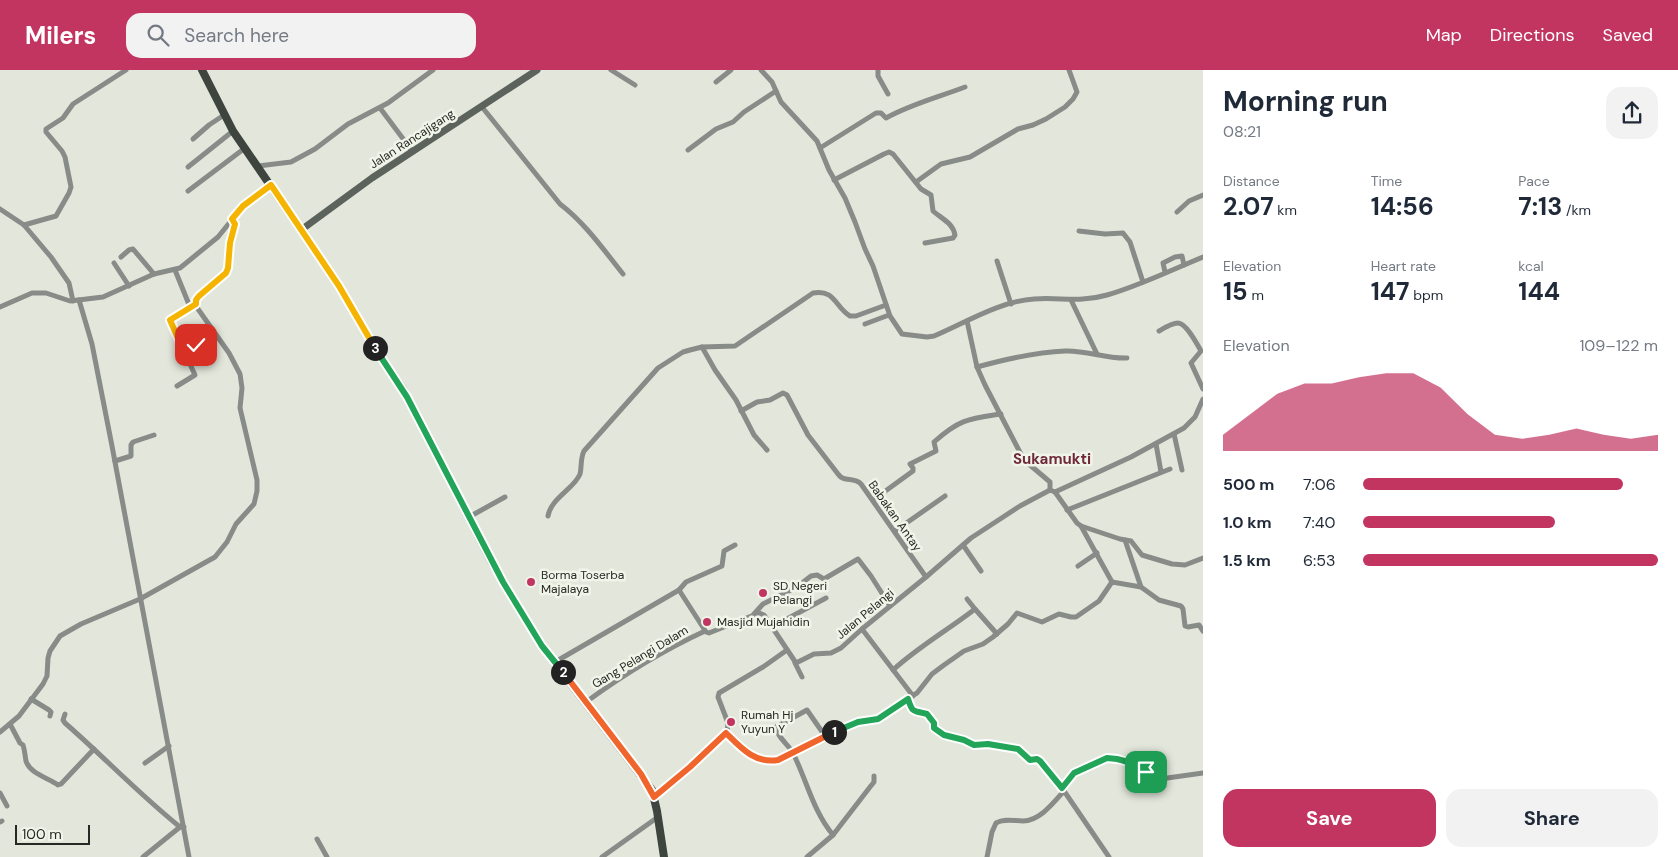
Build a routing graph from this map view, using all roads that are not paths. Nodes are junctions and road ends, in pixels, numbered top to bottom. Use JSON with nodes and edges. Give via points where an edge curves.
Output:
{"nodes":[{"id":1,"x":126,"y":70,"type":"edge"},
{"id":2,"x":202,"y":70,"type":"edge"},
{"id":3,"x":433,"y":70,"type":"edge"},
{"id":4,"x":537,"y":70,"type":"edge"},
{"id":5,"x":611,"y":70,"type":"edge"},
{"id":6,"x":731,"y":70,"type":"edge"},
{"id":7,"x":761,"y":70,"type":"edge"},
{"id":8,"x":878,"y":70,"type":"edge"},
{"id":9,"x":1070,"y":70,"type":"edge"},
{"id":10,"x":716,"y":82,"type":"dead end"},
{"id":11,"x":635,"y":85,"type":"dead end"},
{"id":12,"x":965,"y":87,"type":"dead end"},
{"id":13,"x":776,"y":91,"type":"junction"},
{"id":14,"x":888,"y":94,"type":"dead end"},
{"id":15,"x":482,"y":107,"type":"junction"},
{"id":16,"x":380,"y":108,"type":"junction"},
{"id":17,"x":224,"y":115,"type":"junction"},
{"id":18,"x":233,"y":131,"type":"junction"},
{"id":19,"x":193,"y":139,"type":"dead end"},
{"id":20,"x":245,"y":148,"type":"junction"},
{"id":21,"x":820,"y":148,"type":"junction"},
{"id":22,"x":688,"y":150,"type":"dead end"},
{"id":23,"x":413,"y":152,"type":"junction"},
{"id":24,"x":258,"y":166,"type":"junction"},
{"id":25,"x":188,"y":167,"type":"dead end"},
{"id":26,"x":834,"y":180,"type":"junction"},
{"id":27,"x":916,"y":182,"type":"junction"},
{"id":28,"x":271,"y":185,"type":"junction"},
{"id":29,"x":188,"y":191,"type":"dead end"},
{"id":30,"x":1203,"y":195,"type":"edge"},
{"id":31,"x":0,"y":209,"type":"edge"},
{"id":32,"x":1177,"y":212,"type":"dead end"},
{"id":33,"x":233,"y":220,"type":"junction"},
{"id":34,"x":24,"y":225,"type":"junction"},
{"id":35,"x":301,"y":230,"type":"junction"},
{"id":36,"x":1079,"y":231,"type":"dead end"},
{"id":37,"x":926,"y":243,"type":"dead end"},
{"id":38,"x":120,"y":257,"type":"dead end"},
{"id":39,"x":1203,"y":257,"type":"edge"},
{"id":40,"x":997,"y":261,"type":"dead end"},
{"id":41,"x":114,"y":263,"type":"dead end"},
{"id":42,"x":1184,"y":265,"type":"junction"},
{"id":43,"x":176,"y":270,"type":"junction"},
{"id":44,"x":1165,"y":272,"type":"junction"},
{"id":45,"x":154,"y":274,"type":"junction"},
{"id":46,"x":623,"y":274,"type":"dead end"},
{"id":47,"x":1143,"y":282,"type":"junction"},
{"id":48,"x":129,"y":286,"type":"junction"},
{"id":49,"x":1071,"y":300,"type":"junction"},
{"id":50,"x":76,"y":301,"type":"junction"},
{"id":51,"x":1011,"y":304,"type":"junction"},
{"id":52,"x":886,"y":305,"type":"junction"},
{"id":53,"x":193,"y":306,"type":"junction"},
{"id":54,"x":0,"y":307,"type":"edge"},
{"id":55,"x":889,"y":315,"type":"junction"},
{"id":56,"x":967,"y":321,"type":"junction"},
{"id":57,"x":865,"y":324,"type":"dead end"},
{"id":58,"x":1159,"y":330,"type":"dead end"},
{"id":59,"x":192,"y":335,"type":"dead end"},
{"id":60,"x":702,"y":347,"type":"junction"},
{"id":61,"x":184,"y":352,"type":"junction"},
{"id":62,"x":1097,"y":354,"type":"junction"},
{"id":63,"x":1127,"y":358,"type":"dead end"},
{"id":64,"x":976,"y":367,"type":"junction"},
{"id":65,"x":178,"y":386,"type":"dead end"},
{"id":66,"x":1203,"y":389,"type":"edge"},
{"id":67,"x":1203,"y":399,"type":"edge"},
{"id":68,"x":741,"y":411,"type":"junction"},
{"id":69,"x":1001,"y":414,"type":"junction"},
{"id":70,"x":1174,"y":434,"type":"junction"},
{"id":71,"x":154,"y":435,"type":"dead end"},
{"id":72,"x":1156,"y":444,"type":"junction"},
{"id":73,"x":767,"y":450,"type":"dead end"},
{"id":74,"x":115,"y":461,"type":"junction"},
{"id":75,"x":1170,"y":469,"type":"dead end"},
{"id":76,"x":1182,"y":470,"type":"dead end"},
{"id":77,"x":1161,"y":472,"type":"junction"},
{"id":78,"x":1052,"y":491,"type":"junction"},
{"id":79,"x":505,"y":496,"type":"dead end"},
{"id":80,"x":945,"y":496,"type":"dead end"},
{"id":81,"x":873,"y":500,"type":"junction"},
{"id":82,"x":1067,"y":510,"type":"junction"},
{"id":83,"x":548,"y":516,"type":"dead end"},
{"id":84,"x":469,"y":517,"type":"junction"},
{"id":85,"x":1081,"y":526,"type":"junction"},
{"id":86,"x":895,"y":531,"type":"junction"},
{"id":87,"x":1125,"y":540,"type":"junction"},
{"id":88,"x":734,"y":545,"type":"dead end"},
{"id":89,"x":963,"y":545,"type":"junction"},
{"id":90,"x":1097,"y":553,"type":"junction"},
{"id":91,"x":1203,"y":558,"type":"edge"},
{"id":92,"x":1078,"y":566,"type":"dead end"},
{"id":93,"x":982,"y":571,"type":"dead end"},
{"id":94,"x":926,"y":577,"type":"junction"},
{"id":95,"x":1112,"y":582,"type":"junction"},
{"id":96,"x":1141,"y":587,"type":"junction"},
{"id":97,"x":679,"y":590,"type":"junction"},
{"id":98,"x":139,"y":595,"type":"junction"},
{"id":99,"x":826,"y":598,"type":"dead end"},
{"id":100,"x":967,"y":599,"type":"dead end"},
{"id":101,"x":890,"y":606,"type":"junction"},
{"id":102,"x":975,"y":609,"type":"junction"},
{"id":103,"x":754,"y":614,"type":"junction"},
{"id":104,"x":772,"y":627,"type":"junction"},
{"id":105,"x":862,"y":629,"type":"junction"},
{"id":106,"x":705,"y":631,"type":"junction"},
{"id":107,"x":1203,"y":631,"type":"edge"},
{"id":108,"x":996,"y":634,"type":"junction"},
{"id":109,"x":787,"y":650,"type":"junction"},
{"id":110,"x":555,"y":662,"type":"junction"},
{"id":111,"x":795,"y":662,"type":"junction"},
{"id":112,"x":893,"y":670,"type":"junction"},
{"id":113,"x":802,"y":677,"type":"dead end"},
{"id":114,"x":910,"y":697,"type":"junction"},
{"id":115,"x":31,"y":698,"type":"junction"},
{"id":116,"x":586,"y":702,"type":"junction"},
{"id":117,"x":65,"y":714,"type":"dead end"},
{"id":118,"x":50,"y":716,"type":"dead end"},
{"id":119,"x":10,"y":724,"type":"junction"},
{"id":120,"x":0,"y":732,"type":"edge"},
{"id":121,"x":726,"y":733,"type":"junction"},
{"id":122,"x":825,"y":736,"type":"junction"},
{"id":123,"x":169,"y":746,"type":"junction"},
{"id":124,"x":94,"y":749,"type":"junction"},
{"id":125,"x":793,"y":753,"type":"junction"},
{"id":126,"x":145,"y":763,"type":"dead end"},
{"id":127,"x":1203,"y":773,"type":"edge"},
{"id":128,"x":874,"y":776,"type":"dead end"},
{"id":129,"x":1063,"y":790,"type":"junction"},
{"id":130,"x":0,"y":793,"type":"edge"},
{"id":131,"x":654,"y":797,"type":"junction"},
{"id":132,"x":8,"y":806,"type":"dead end"},
{"id":133,"x":658,"y":817,"type":"junction"},
{"id":134,"x":182,"y":827,"type":"junction"},
{"id":135,"x":833,"y":835,"type":"junction"},
{"id":136,"x":317,"y":838,"type":"dead end"},
{"id":137,"x":143,"y":857,"type":"edge"},
{"id":138,"x":189,"y":857,"type":"edge"},
{"id":139,"x":327,"y":857,"type":"edge"},
{"id":140,"x":602,"y":857,"type":"edge"},
{"id":141,"x":664,"y":857,"type":"edge"},
{"id":142,"x":807,"y":857,"type":"edge"},
{"id":143,"x":987,"y":857,"type":"edge"},
{"id":144,"x":1109,"y":857,"type":"edge"}],
"edges":[{"from":1,"to":34,"type":"street","via":[[73,104],[63,118],[46,130],[65,157],[70,190],[56,216]]},
{"from":2,"to":17,"type":"main road"},
{"from":3,"to":16,"type":"street"},
{"from":4,"to":15,"type":"main road","name":"Jalan Rancajigang"},
{"from":5,"to":11,"type":"street"},
{"from":6,"to":10,"type":"street"},
{"from":7,"to":13,"type":"street"},
{"from":8,"to":14,"type":"street"},
{"from":9,"to":27,"type":"street","via":[[1076,92],[1065,107],[970,156],[941,164]]},
{"from":12,"to":21,"type":"street","via":[[886,118],[876,113]]},
{"from":13,"to":21,"type":"street","via":[[781,102]]},
{"from":13,"to":22,"type":"street"},
{"from":15,"to":23,"type":"main road","name":"Jalan Rancajigang"},
{"from":15,"to":46,"type":"street","via":[[560,204],[590,231]]},
{"from":16,"to":23,"type":"street"},
{"from":16,"to":24,"type":"street","via":[[348,124],[291,162]]},
{"from":17,"to":18,"type":"main road"},
{"from":17,"to":19,"type":"street"},
{"from":18,"to":20,"type":"main road"},
{"from":18,"to":25,"type":"street"},
{"from":20,"to":24,"type":"main road"},
{"from":20,"to":29,"type":"street"},
{"from":21,"to":26,"type":"street"},
{"from":23,"to":35,"type":"main road","name":"Jalan Rancajigang"},
{"from":24,"to":28,"type":"main road"},
{"from":26,"to":27,"type":"street","via":[[889,152]]},
{"from":26,"to":52,"type":"street","via":[[874,266]]},
{"from":27,"to":37,"type":"street","via":[[932,196],[933,211],[952,227],[955,235]]},
{"from":28,"to":33,"type":"street","via":[[243,206]]},
{"from":28,"to":35,"type":"main road"},
{"from":30,"to":32,"type":"street","via":[[1188,201]]},
{"from":31,"to":34,"type":"street"},
{"from":33,"to":43,"type":"street","via":[[208,246]]},
{"from":33,"to":53,"type":"street","via":[[227,271],[199,296]]},
{"from":34,"to":50,"type":"street","via":[[69,283]]},
{"from":35,"to":84,"type":"main road","via":[[403,389]]},
{"from":36,"to":47,"type":"street","via":[[1124,233]]},
{"from":38,"to":45,"type":"street","via":[[133,248]]},
{"from":39,"to":42,"type":"street"},
{"from":40,"to":51,"type":"street"},
{"from":41,"to":48,"type":"street"},
{"from":42,"to":44,"type":"street"},
{"from":42,"to":44,"type":"street","via":[[1182,256],[1174,257],[1163,263]]},
{"from":43,"to":45,"type":"street"},
{"from":43,"to":53,"type":"street"},
{"from":44,"to":47,"type":"street"},
{"from":45,"to":48,"type":"street"},
{"from":47,"to":49,"type":"street","via":[[1105,296]]},
{"from":48,"to":50,"type":"street","via":[[106,296]]},
{"from":49,"to":51,"type":"street","via":[[1034,299]]},
{"from":49,"to":62,"type":"street"},
{"from":50,"to":54,"type":"street","via":[[46,293],[32,293]]},
{"from":50,"to":74,"type":"street","via":[[92,344]]},
{"from":51,"to":56,"type":"street"},
{"from":52,"to":55,"type":"street"},
{"from":52,"to":60,"type":"street","via":[[850,316],[828,294],[813,293],[735,346]]},
{"from":53,"to":61,"type":"street","via":[[170,321]]},
{"from":53,"to":98,"type":"street","via":[[230,353],[240,374],[240,408],[257,491],[252,508],[236,524],[215,557]]},
{"from":55,"to":56,"type":"street","via":[[902,334],[909,336],[934,336]]},
{"from":55,"to":57,"type":"street"},
{"from":56,"to":64,"type":"street"},
{"from":58,"to":66,"type":"street","via":[[1176,323],[1186,327],[1201,351],[1191,363]]},
{"from":59,"to":61,"type":"street","via":[[196,346]]},
{"from":60,"to":68,"type":"street"},
{"from":60,"to":83,"type":"street","via":[[683,352],[654,372],[584,451],[579,476],[553,505]]},
{"from":61,"to":65,"type":"street","via":[[195,375]]},
{"from":62,"to":63,"type":"street"},
{"from":62,"to":64,"type":"street","via":[[1066,351],[1012,357]]},
{"from":64,"to":69,"type":"street"},
{"from":67,"to":70,"type":"street","name":"Jalan Pelangi","via":[[1190,423]]},
{"from":68,"to":73,"type":"street"},
{"from":68,"to":81,"type":"street","name":"Babakan Antay","via":[[757,402],[785,394],[808,435],[840,478],[858,480]]},
{"from":69,"to":78,"type":"street","via":[[1020,453],[1050,482]]},
{"from":69,"to":81,"type":"street","via":[[974,417],[959,423],[934,442],[936,451],[910,464],[913,471]]},
{"from":70,"to":72,"type":"street","name":"Jalan Pelangi"},
{"from":70,"to":76,"type":"street"},
{"from":71,"to":74,"type":"street","via":[[133,442],[131,456]]},
{"from":72,"to":77,"type":"street"},
{"from":72,"to":78,"type":"street","name":"Jalan Pelangi"},
{"from":74,"to":98,"type":"street"},
{"from":75,"to":77,"type":"street"},
{"from":77,"to":82,"type":"street"},
{"from":78,"to":82,"type":"street"},
{"from":78,"to":89,"type":"street","name":"Jalan Pelangi","via":[[1000,518]]},
{"from":79,"to":84,"type":"street"},
{"from":80,"to":86,"type":"street"},
{"from":81,"to":86,"type":"street","name":"Babakan Antay"},
{"from":82,"to":85,"type":"street"},
{"from":84,"to":110,"type":"main road","via":[[503,582]]},
{"from":85,"to":87,"type":"street"},
{"from":85,"to":90,"type":"street"},
{"from":86,"to":94,"type":"street","name":"Babakan Antay"},
{"from":87,"to":91,"type":"street","via":[[1132,541],[1146,557],[1172,564],[1185,565]]},
{"from":87,"to":96,"type":"street"},
{"from":88,"to":97,"type":"street","via":[[724,551],[722,566],[686,582]]},
{"from":89,"to":93,"type":"street"},
{"from":89,"to":94,"type":"street","name":"Jalan Pelangi"},
{"from":90,"to":92,"type":"street"},
{"from":90,"to":95,"type":"street"},
{"from":94,"to":101,"type":"street","name":"Jalan Pelangi"},
{"from":95,"to":96,"type":"street"},
{"from":95,"to":108,"type":"street","via":[[1099,601],[1076,617],[1059,614],[1042,622],[1018,613]]},
{"from":96,"to":107,"type":"street","via":[[1159,600],[1181,606],[1186,627],[1199,625]]},
{"from":97,"to":106,"type":"street"},
{"from":97,"to":110,"type":"street"},
{"from":98,"to":115,"type":"street","via":[[60,636],[50,651],[45,680]]},
{"from":98,"to":123,"type":"street"},
{"from":99,"to":104,"type":"street"},
{"from":100,"to":102,"type":"street"},
{"from":101,"to":103,"type":"street","via":[[858,560],[825,579],[811,576],[763,604]]},
{"from":101,"to":105,"type":"street","name":"Jalan Pelangi"},
{"from":102,"to":108,"type":"street"},
{"from":102,"to":112,"type":"street"},
{"from":103,"to":104,"type":"street","via":[[762,613]]},
{"from":103,"to":106,"type":"street","via":[[709,633]]},
{"from":104,"to":109,"type":"street"},
{"from":105,"to":111,"type":"street","name":"Jalan Pelangi","via":[[838,650],[814,654]]},
{"from":105,"to":112,"type":"street"},
{"from":106,"to":116,"type":"street","name":"Gang Pelangi Dalam","via":[[681,642]]},
{"from":108,"to":114,"type":"street","via":[[939,669]]},
{"from":109,"to":111,"type":"street"},
{"from":109,"to":121,"type":"street","via":[[719,693],[728,723]]},
{"from":110,"to":116,"type":"main road"},
{"from":111,"to":113,"type":"street"},
{"from":112,"to":114,"type":"street"},
{"from":114,"to":122,"type":"street","via":[[878,719],[849,724]]},
{"from":114,"to":129,"type":"street","via":[[911,709],[927,714],[934,728],[944,735],[974,745],[1018,749],[1030,760],[1040,761]]},
{"from":115,"to":118,"type":"street","via":[[49,710]]},
{"from":115,"to":119,"type":"street"},
{"from":116,"to":131,"type":"main road","via":[[641,774]]},
{"from":117,"to":124,"type":"street","via":[[64,722]]},
{"from":119,"to":120,"type":"street"},
{"from":119,"to":124,"type":"street","via":[[23,745],[27,764],[58,785]]},
{"from":121,"to":125,"type":"street","via":[[760,760],[778,760]]},
{"from":121,"to":131,"type":"street"},
{"from":122,"to":125,"type":"street"},
{"from":122,"to":125,"type":"street","via":[[809,711],[805,710],[776,727]]},
{"from":123,"to":126,"type":"street"},
{"from":123,"to":134,"type":"street"},
{"from":124,"to":134,"type":"street","via":[[141,795]]},
{"from":125,"to":135,"type":"street","via":[[810,797]]},
{"from":127,"to":129,"type":"street","via":[[1153,780],[1145,770],[1132,763],[1111,758],[1074,773]]},
{"from":128,"to":135,"type":"street","via":[[874,782]]},
{"from":129,"to":143,"type":"street","via":[[1032,820],[996,823]]},
{"from":129,"to":144,"type":"street"},
{"from":130,"to":132,"type":"street"},
{"from":131,"to":133,"type":"main road"},
{"from":133,"to":140,"type":"street"},
{"from":133,"to":141,"type":"main road"},
{"from":134,"to":137,"type":"street"},
{"from":134,"to":138,"type":"street"},
{"from":135,"to":142,"type":"street"},
{"from":136,"to":139,"type":"street"}]}
